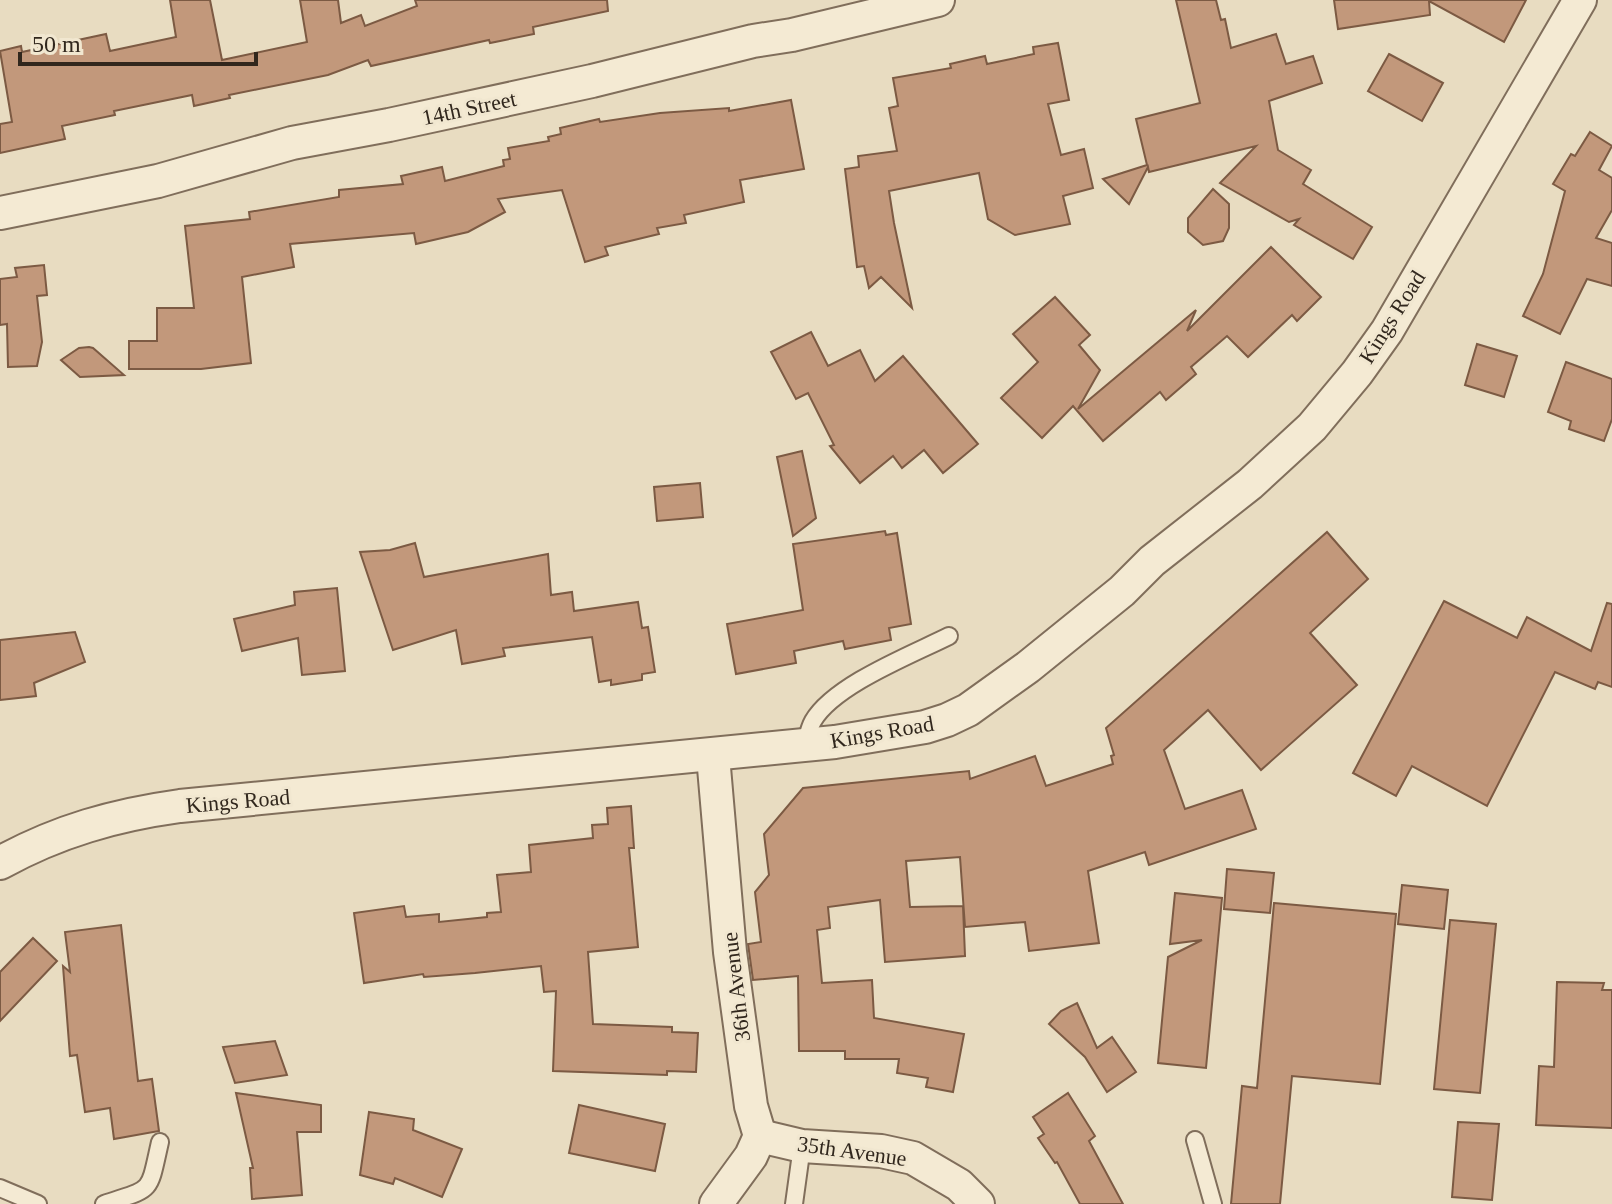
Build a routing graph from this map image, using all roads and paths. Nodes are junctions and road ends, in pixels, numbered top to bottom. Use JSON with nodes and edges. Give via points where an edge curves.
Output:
{"nodes":[{"id":1,"x":938,"y":0,"type":"edge"},
{"id":2,"x":1580,"y":0,"type":"edge"},
{"id":3,"x":0,"y":213,"type":"edge"},
{"id":4,"x":949,"y":636,"type":"dead end"},
{"id":5,"x":805,"y":745,"type":"junction"},
{"id":6,"x":713,"y":756,"type":"junction"},
{"id":7,"x":0,"y":863,"type":"edge"},
{"id":8,"x":760,"y":1136,"type":"junction"},
{"id":9,"x":1195,"y":1140,"type":"dead end"},
{"id":10,"x":160,"y":1142,"type":"dead end"},
{"id":11,"x":802,"y":1146,"type":"junction"},
{"id":12,"x":0,"y":1188,"type":"edge"},
{"id":13,"x":38,"y":1204,"type":"edge"},
{"id":14,"x":104,"y":1204,"type":"edge"},
{"id":15,"x":716,"y":1204,"type":"edge"},
{"id":16,"x":794,"y":1204,"type":"edge"},
{"id":17,"x":978,"y":1204,"type":"edge"},
{"id":18,"x":1213,"y":1204,"type":"edge"}],
"edges":[{"from":1,"to":3,"type":"street","name":"14th Street"},
{"from":2,"to":5,"type":"street","name":"Kings Road","via":[[1387,331],[1312,427],[1122,591],[968,710],[925,727]]},
{"from":4,"to":5,"type":"lane","via":[[831,701],[812,721]]},
{"from":5,"to":6,"type":"street","name":"Kings Road"},
{"from":6,"to":7,"type":"street","name":"Kings Road","via":[[142,811],[74,828]]},
{"from":6,"to":8,"type":"street","name":"36th Avenue","via":[[730,952],[751,1106]]},
{"from":8,"to":11,"type":"street","name":"35th Avenue"},
{"from":8,"to":15,"type":"street"},
{"from":9,"to":18,"type":"lane"},
{"from":10,"to":14,"type":"lane","via":[[151,1183],[140,1193]]},
{"from":11,"to":16,"type":"lane"},
{"from":11,"to":17,"type":"street","name":"35th Avenue","via":[[913,1158],[959,1185]]},
{"from":12,"to":13,"type":"lane"}]}
